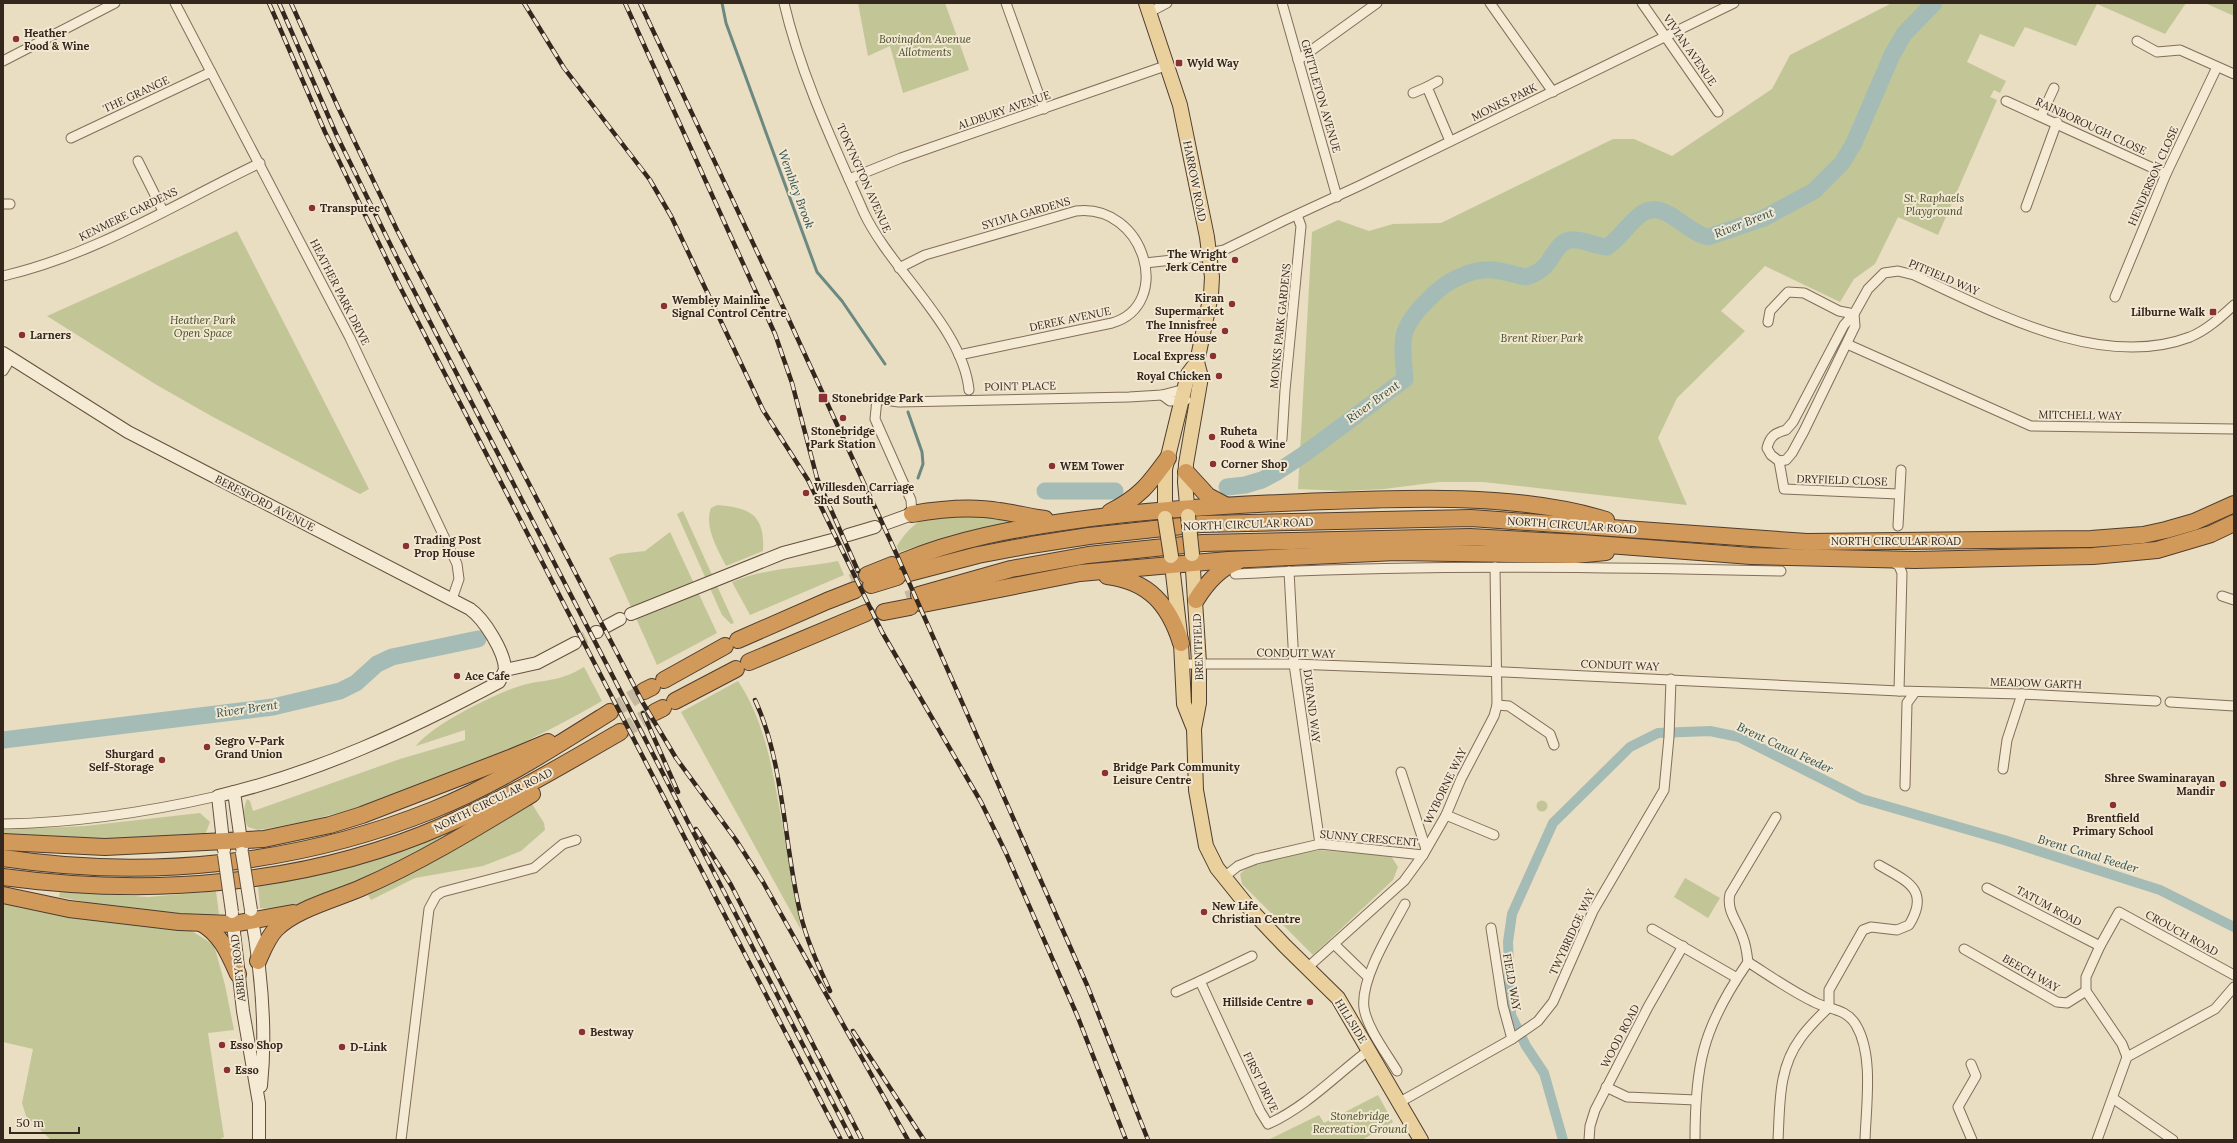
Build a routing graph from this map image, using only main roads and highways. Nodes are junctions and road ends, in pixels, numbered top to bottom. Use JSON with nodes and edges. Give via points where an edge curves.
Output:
{"nodes":[{"id":1,"x":1148,"y":8,"type":"edge"},
{"id":2,"x":1188,"y":395,"type":"junction"},
{"id":3,"x":1168,"y":458,"type":"junction"},
{"id":4,"x":1186,"y":472,"type":"junction"},
{"id":5,"x":2234,"y":504,"type":"edge"},
{"id":6,"x":1227,"y":505,"type":"junction"},
{"id":7,"x":1187,"y":512,"type":"junction"},
{"id":8,"x":912,"y":514,"type":"road end"},
{"id":9,"x":1164,"y":514,"type":"junction"},
{"id":10,"x":1104,"y":516,"type":"junction"},
{"id":11,"x":1070,"y":521,"type":"junction"},
{"id":12,"x":2234,"y":524,"type":"edge"},
{"id":13,"x":1634,"y":529,"type":"junction"},
{"id":14,"x":1633,"y":547,"type":"junction"},
{"id":15,"x":1193,"y":559,"type":"junction"},
{"id":16,"x":1244,"y":559,"type":"junction"},
{"id":17,"x":1171,"y":561,"type":"junction"},
{"id":18,"x":900,"y":569,"type":"junction"},
{"id":19,"x":1080,"y":573,"type":"junction"},
{"id":20,"x":869,"y":580,"type":"tunnel mouth"},
{"id":21,"x":853,"y":586,"type":"tunnel mouth"},
{"id":22,"x":1196,"y":600,"type":"junction"},
{"id":23,"x":915,"y":602,"type":"junction"},
{"id":24,"x":883,"y":610,"type":"dead end"},
{"id":25,"x":867,"y":614,"type":"dead end"},
{"id":26,"x":1180,"y":643,"type":"junction"},
{"id":27,"x":653,"y":686,"type":"tunnel mouth"},
{"id":28,"x":664,"y":707,"type":"tunnel mouth"},
{"id":29,"x":1194,"y":729,"type":"junction"},
{"id":30,"x":3,"y":842,"type":"edge"},
{"id":31,"x":3,"y":858,"type":"edge"},
{"id":32,"x":3,"y":877,"type":"edge"},
{"id":33,"x":3,"y":895,"type":"edge"},
{"id":34,"x":312,"y":907,"type":"junction"},
{"id":35,"x":1258,"y":918,"type":"joint"},
{"id":36,"x":201,"y":923,"type":"junction"},
{"id":37,"x":258,"y":961,"type":"road end"},
{"id":38,"x":238,"y":974,"type":"road end"},
{"id":39,"x":1421,"y":1140,"type":"edge"}],
"edges":[{"from":1,"to":2,"type":"main road","name":"HARROW ROAD","via":[[1180,105],[1209,254],[1212,295],[1198,362],[1188,374]]},
{"from":2,"to":3,"type":"main road","name":"HARROW ROAD"},
{"from":2,"to":4,"type":"main road","name":"HARROW ROAD"},
{"from":3,"to":9,"type":"main road","name":"HARROW ROAD","via":[[1165,469]]},
{"from":3,"to":10,"type":"highway","via":[[1144,490],[1124,506]]},
{"from":4,"to":6,"type":"highway","via":[[1208,496]]},
{"from":4,"to":7,"type":"main road","name":"HARROW ROAD"},
{"from":5,"to":13,"type":"highway","name":"NORTH CIRCULAR ROAD","via":[[2194,522],[2117,538],[1807,542]]},
{"from":6,"to":7,"type":"highway"},
{"from":6,"to":13,"type":"highway","via":[[1399,499],[1489,502],[1566,509]]},
{"from":7,"to":9,"type":"highway"},
{"from":7,"to":15,"type":"main road","name":"HARROW ROAD","bridge":true},
{"from":8,"to":11,"type":"highway","via":[[971,508]]},
{"from":9,"to":10,"type":"highway"},
{"from":9,"to":17,"type":"main road","name":"HARROW ROAD","bridge":true},
{"from":10,"to":11,"type":"highway"},
{"from":11,"to":18,"type":"highway","via":[[982,536],[932,550]]},
{"from":12,"to":14,"type":"highway","name":"NORTH CIRCULAR ROAD","via":[[2182,544],[2125,555],[1887,559],[1751,556]]},
{"from":13,"to":18,"type":"highway","name":"NORTH CIRCULAR ROAD","via":[[1470,518],[1201,524],[1089,536]]},
{"from":14,"to":16,"type":"highway","via":[[1575,555],[1396,552]]},
{"from":14,"to":23,"type":"highway","name":"NORTH CIRCULAR ROAD","via":[[1470,537],[1202,543],[1088,555],[1011,569]]},
{"from":15,"to":16,"type":"highway"},
{"from":15,"to":17,"type":"highway"},
{"from":15,"to":22,"type":"main road","name":"BRENTFIELD"},
{"from":16,"to":22,"type":"highway","via":[[1221,571]]},
{"from":17,"to":19,"type":"highway"},
{"from":17,"to":26,"type":"main road","name":"BRENTFIELD"},
{"from":18,"to":20,"type":"highway"},
{"from":19,"to":23,"type":"highway"},
{"from":19,"to":26,"type":"highway","via":[[1114,577],[1149,592],[1174,621]]},
{"from":21,"to":27,"type":"highway","via":[[731,643]]},
{"from":22,"to":29,"type":"main road","name":"BRENTFIELD","via":[[1199,703]]},
{"from":23,"to":24,"type":"highway"},
{"from":25,"to":28,"type":"highway","via":[[742,666]]},
{"from":26,"to":29,"type":"main road","name":"BRENTFIELD","via":[[1184,704]]},
{"from":29,"to":35,"type":"main road","name":"BRENTFIELD","via":[[1196,790],[1206,846],[1224,877]]},
{"from":30,"to":31,"type":"highway","name":"NORTH CIRCULAR ROAD","via":[[105,847],[241,847],[362,815],[516,756],[610,712],[524,766],[434,810],[373,832],[309,849],[253,860],[163,868],[79,867]]},
{"from":32,"to":34,"type":"highway","name":"NORTH CIRCULAR ROAD","via":[[55,883],[170,886],[256,878],[314,867],[378,850],[443,826],[534,782],[620,732],[538,790],[464,836],[360,889]]},
{"from":33,"to":36,"type":"highway","via":[[69,909]]},
{"from":34,"to":36,"type":"highway"},
{"from":34,"to":37,"type":"highway","via":[[277,928]]},
{"from":35,"to":39,"type":"main road","name":"HILLSIDE","via":[[1338,998]]},
{"from":36,"to":38,"type":"highway","via":[[221,940]]}]}
